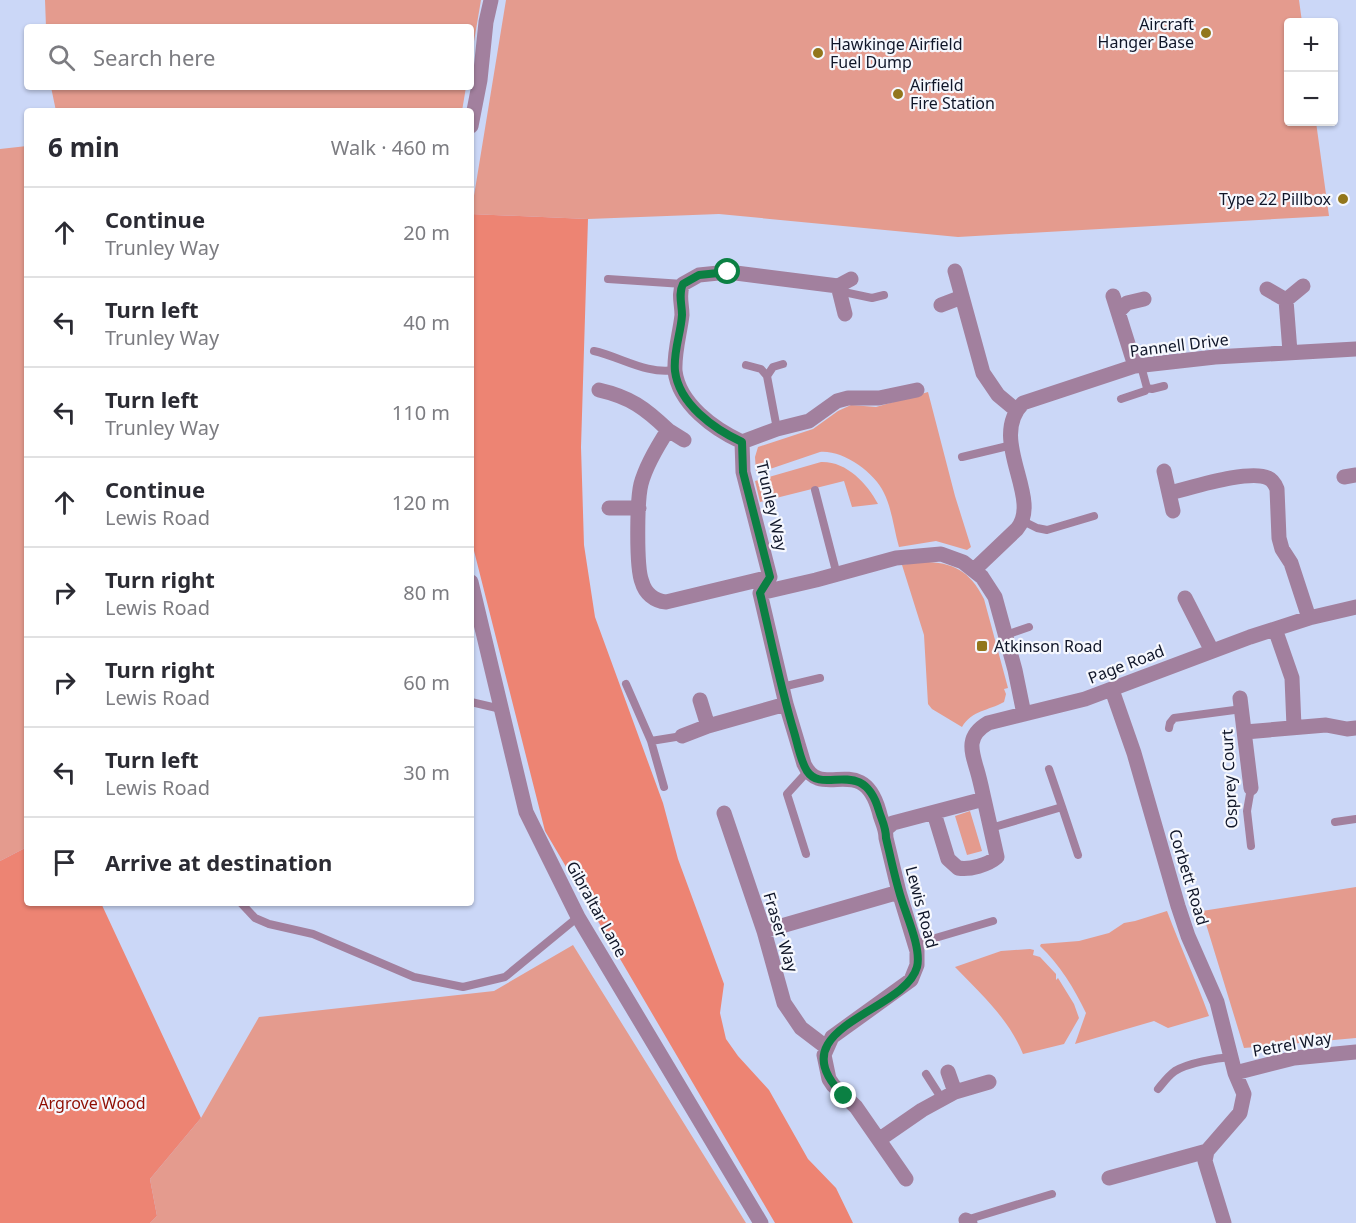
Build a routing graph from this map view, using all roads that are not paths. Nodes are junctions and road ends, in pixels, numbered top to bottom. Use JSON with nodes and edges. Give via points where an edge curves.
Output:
{"nodes":[{"id":1,"x":491,"y":0,"type":"edge"},
{"id":2,"x":474,"y":111,"type":"edge"},
{"id":3,"x":955,"y":271,"type":"dead end"},
{"id":4,"x":608,"y":279,"type":"dead end"},
{"id":5,"x":683,"y":284,"type":"junction"},
{"id":6,"x":843,"y":285,"type":"junction"},
{"id":7,"x":1303,"y":286,"type":"dead end"},
{"id":8,"x":1267,"y":289,"type":"dead end"},
{"id":9,"x":884,"y":295,"type":"dead end"},
{"id":10,"x":1113,"y":296,"type":"dead end"},
{"id":11,"x":962,"y":297,"type":"junction"},
{"id":12,"x":1144,"y":299,"type":"dead end"},
{"id":13,"x":1286,"y":300,"type":"junction"},
{"id":14,"x":941,"y":305,"type":"dead end"},
{"id":15,"x":1119,"y":311,"type":"junction"},
{"id":16,"x":845,"y":314,"type":"dead end"},
{"id":17,"x":1356,"y":349,"type":"edge"},
{"id":18,"x":594,"y":351,"type":"dead end"},
{"id":19,"x":1290,"y":352,"type":"junction"},
{"id":20,"x":783,"y":364,"type":"dead end"},
{"id":21,"x":746,"y":365,"type":"dead end"},
{"id":22,"x":1138,"y":366,"type":"junction"},
{"id":23,"x":675,"y":370,"type":"junction"},
{"id":24,"x":767,"y":376,"type":"junction"},
{"id":25,"x":1164,"y":387,"type":"dead end"},
{"id":26,"x":1148,"y":388,"type":"junction"},
{"id":27,"x":599,"y":390,"type":"dead end"},
{"id":28,"x":917,"y":390,"type":"dead end"},
{"id":29,"x":1121,"y":399,"type":"dead end"},
{"id":30,"x":1016,"y":410,"type":"junction"},
{"id":31,"x":777,"y":429,"type":"junction"},
{"id":32,"x":668,"y":430,"type":"junction"},
{"id":33,"x":684,"y":440,"type":"dead end"},
{"id":34,"x":742,"y":442,"type":"junction"},
{"id":35,"x":1012,"y":445,"type":"junction"},
{"id":36,"x":962,"y":457,"type":"dead end"},
{"id":37,"x":1164,"y":471,"type":"dead end"},
{"id":38,"x":815,"y":490,"type":"dead end"},
{"id":39,"x":1169,"y":493,"type":"junction"},
{"id":40,"x":609,"y":508,"type":"dead end"},
{"id":41,"x":639,"y":508,"type":"junction"},
{"id":42,"x":1173,"y":511,"type":"dead end"},
{"id":43,"x":1094,"y":516,"type":"dead end"},
{"id":44,"x":1023,"y":521,"type":"junction"},
{"id":45,"x":974,"y":570,"type":"junction"},
{"id":46,"x":837,"y":575,"type":"junction"},
{"id":47,"x":770,"y":577,"type":"junction"},
{"id":48,"x":760,"y":593,"type":"junction"},
{"id":49,"x":474,"y":595,"type":"edge"},
{"id":50,"x":1185,"y":598,"type":"dead end"},
{"id":51,"x":1356,"y":607,"type":"edge"},
{"id":52,"x":1309,"y":618,"type":"junction"},
{"id":53,"x":1029,"y":627,"type":"dead end"},
{"id":54,"x":1275,"y":629,"type":"junction"},
{"id":55,"x":1006,"y":635,"type":"junction"},
{"id":56,"x":1212,"y":651,"type":"junction"},
{"id":57,"x":820,"y":678,"type":"dead end"},
{"id":58,"x":626,"y":684,"type":"dead end"},
{"id":59,"x":782,"y":687,"type":"junction"},
{"id":60,"x":1112,"y":690,"type":"junction"},
{"id":61,"x":700,"y":700,"type":"dead end"},
{"id":62,"x":474,"y":703,"type":"edge"},
{"id":63,"x":786,"y":704,"type":"junction"},
{"id":64,"x":1241,"y":704,"type":"joint"},
{"id":65,"x":501,"y":709,"type":"junction"},
{"id":66,"x":1024,"y":714,"type":"junction"},
{"id":67,"x":708,"y":726,"type":"junction"},
{"id":68,"x":1294,"y":727,"type":"junction"},
{"id":69,"x":1169,"y":728,"type":"dead end"},
{"id":70,"x":1356,"y":728,"type":"edge"},
{"id":71,"x":1245,"y":732,"type":"junction"},
{"id":72,"x":682,"y":736,"type":"joint"},
{"id":73,"x":651,"y":741,"type":"junction"},
{"id":74,"x":1049,"y":769,"type":"dead end"},
{"id":75,"x":808,"y":771,"type":"junction"},
{"id":76,"x":664,"y":787,"type":"dead end"},
{"id":77,"x":1251,"y":788,"type":"joint"},
{"id":78,"x":984,"y":800,"type":"junction"},
{"id":79,"x":1062,"y":807,"type":"junction"},
{"id":80,"x":724,"y":813,"type":"dead end"},
{"id":81,"x":934,"y":813,"type":"junction"},
{"id":82,"x":1356,"y":819,"type":"edge"},
{"id":83,"x":1335,"y":822,"type":"dead end"},
{"id":84,"x":991,"y":828,"type":"junction"},
{"id":85,"x":886,"y":829,"type":"junction"},
{"id":86,"x":1251,"y":846,"type":"dead end"},
{"id":87,"x":806,"y":854,"type":"dead end"},
{"id":88,"x":1078,"y":855,"type":"dead end"},
{"id":89,"x":899,"y":892,"type":"junction"},
{"id":90,"x":244,"y":906,"type":"edge"},
{"id":91,"x":578,"y":916,"type":"junction"},
{"id":92,"x":993,"y":921,"type":"dead end"},
{"id":93,"x":764,"y":931,"type":"junction"},
{"id":94,"x":915,"y":944,"type":"junction"},
{"id":95,"x":826,"y":1047,"type":"junction"},
{"id":96,"x":1356,"y":1052,"type":"edge"},
{"id":97,"x":1232,"y":1057,"type":"junction"},
{"id":98,"x":948,"y":1072,"type":"dead end"},
{"id":99,"x":1235,"y":1073,"type":"junction"},
{"id":100,"x":926,"y":1074,"type":"dead end"},
{"id":101,"x":989,"y":1082,"type":"dead end"},
{"id":102,"x":1158,"y":1089,"type":"dead end"},
{"id":103,"x":948,"y":1095,"type":"junction"},
{"id":104,"x":880,"y":1139,"type":"junction"},
{"id":105,"x":1207,"y":1150,"type":"junction"},
{"id":106,"x":1109,"y":1178,"type":"dead end"},
{"id":107,"x":906,"y":1179,"type":"dead end"},
{"id":108,"x":1052,"y":1194,"type":"dead end"},
{"id":109,"x":968,"y":1221,"type":"edge"},
{"id":110,"x":762,"y":1223,"type":"edge"},
{"id":111,"x":1224,"y":1223,"type":"edge"}],
"edges":[{"from":1,"to":2,"type":"street"},
{"from":3,"to":11,"type":"street"},
{"from":4,"to":5,"type":"lane"},
{"from":5,"to":6,"type":"street","via":[[699,275],[728,272]]},
{"from":5,"to":23,"type":"street"},
{"from":6,"to":9,"type":"lane","via":[[872,298]]},
{"from":6,"to":16,"type":"street"},
{"from":7,"to":13,"type":"street"},
{"from":8,"to":13,"type":"street"},
{"from":10,"to":15,"type":"street"},
{"from":11,"to":14,"type":"street"},
{"from":11,"to":30,"type":"street","via":[[983,372],[998,395]]},
{"from":12,"to":15,"type":"street","via":[[1127,303]]},
{"from":13,"to":19,"type":"street"},
{"from":15,"to":22,"type":"street"},
{"from":17,"to":19,"type":"street","name":"Pannell Drive"},
{"from":18,"to":23,"type":"lane","via":[[650,370]]},
{"from":19,"to":22,"type":"street","name":"Pannell Drive"},
{"from":20,"to":24,"type":"lane","via":[[773,367]]},
{"from":21,"to":24,"type":"lane","via":[[761,369]]},
{"from":22,"to":26,"type":"lane"},
{"from":22,"to":30,"type":"street","name":"Pannell Drive","via":[[1023,403]]},
{"from":23,"to":34,"type":"street","name":"Trunley Way","via":[[684,394],[698,412]]},
{"from":24,"to":31,"type":"lane"},
{"from":25,"to":26,"type":"lane"},
{"from":26,"to":29,"type":"lane"},
{"from":27,"to":32,"type":"street","via":[[637,403]]},
{"from":28,"to":31,"type":"street","name":"Trunley Way","via":[[837,401],[809,421]]},
{"from":30,"to":35,"type":"street","via":[[1010,425]]},
{"from":31,"to":34,"type":"street","name":"Trunley Way"},
{"from":32,"to":33,"type":"street"},
{"from":32,"to":41,"type":"street","via":[[642,481]]},
{"from":34,"to":47,"type":"street","name":"Trunley Way","via":[[743,472]]},
{"from":35,"to":36,"type":"lane"},
{"from":35,"to":44,"type":"street"},
{"from":37,"to":39,"type":"street"},
{"from":38,"to":46,"type":"lane"},
{"from":39,"to":42,"type":"street"},
{"from":39,"to":52,"type":"street","via":[[1246,476],[1267,477],[1274,482],[1279,538]]},
{"from":40,"to":41,"type":"street"},
{"from":41,"to":47,"type":"street","via":[[641,582],[657,600],[666,602]]},
{"from":43,"to":44,"type":"lane","via":[[1047,530]]},
{"from":44,"to":45,"type":"street"},
{"from":45,"to":46,"type":"street","via":[[957,560],[932,554],[896,558]]},
{"from":45,"to":55,"type":"street","via":[[995,597]]},
{"from":46,"to":48,"type":"street"},
{"from":47,"to":48,"type":"street"},
{"from":48,"to":59,"type":"street"},
{"from":49,"to":65,"type":"street","name":"Gibraltar Lane"},
{"from":50,"to":56,"type":"street"},
{"from":51,"to":52,"type":"street","name":"Page Road"},
{"from":52,"to":54,"type":"street","name":"Page Road"},
{"from":53,"to":55,"type":"lane"},
{"from":54,"to":56,"type":"street","name":"Page Road"},
{"from":54,"to":68,"type":"street","via":[[1292,678]]},
{"from":55,"to":66,"type":"street"},
{"from":56,"to":60,"type":"street","name":"Page Road"},
{"from":57,"to":59,"type":"lane"},
{"from":58,"to":73,"type":"lane"},
{"from":59,"to":63,"type":"street"},
{"from":60,"to":66,"type":"street","name":"Page Road"},
{"from":60,"to":97,"type":"street","name":"Corbett Road","via":[[1188,936],[1216,1002]]},
{"from":61,"to":67,"type":"street"},
{"from":62,"to":65,"type":"lane"},
{"from":63,"to":67,"type":"street"},
{"from":63,"to":75,"type":"street"},
{"from":64,"to":69,"type":"lane","name":"Osprey Court","via":[[1174,717]]},
{"from":64,"to":71,"type":"street","name":"Osprey Court"},
{"from":65,"to":91,"type":"street","name":"Gibraltar Lane","via":[[526,812]]},
{"from":66,"to":78,"type":"street","name":"Page Road","via":[[988,723],[974,736],[972,753]]},
{"from":67,"to":72,"type":"street"},
{"from":68,"to":70,"type":"street"},
{"from":68,"to":71,"type":"street"},
{"from":71,"to":77,"type":"street","name":"Osprey Court"},
{"from":72,"to":73,"type":"lane"},
{"from":73,"to":76,"type":"lane"},
{"from":74,"to":79,"type":"lane"},
{"from":75,"to":85,"type":"street","name":"Lewis Road","via":[[820,780],[846,779],[863,784]]},
{"from":75,"to":87,"type":"lane","via":[[787,794]]},
{"from":77,"to":86,"type":"lane","name":"Osprey Court","via":[[1247,811]]},
{"from":78,"to":81,"type":"street"},
{"from":78,"to":84,"type":"street","name":"Page Road"},
{"from":79,"to":84,"type":"lane"},
{"from":79,"to":88,"type":"lane"},
{"from":80,"to":93,"type":"street","name":"Fraser Way"},
{"from":81,"to":84,"type":"street","name":"Page Road","via":[[948,859],[958,868],[991,862],[997,857]]},
{"from":81,"to":85,"type":"street","via":[[894,823]]},
{"from":82,"to":83,"type":"lane"},
{"from":85,"to":89,"type":"street","name":"Lewis Road"},
{"from":89,"to":93,"type":"street"},
{"from":89,"to":94,"type":"street","name":"Lewis Road"},
{"from":90,"to":91,"type":"lane","via":[[255,918],[269,924],[313,934],[414,977],[463,987],[505,977]]},
{"from":91,"to":110,"type":"street","name":"Gibraltar Lane"},
{"from":92,"to":94,"type":"lane"},
{"from":93,"to":95,"type":"street","name":"Fraser Way","via":[[784,1003],[801,1028]]},
{"from":94,"to":95,"type":"street","name":"Lewis Road","via":[[918,965],[911,980],[839,1031]]},
{"from":95,"to":104,"type":"street","via":[[824,1055],[833,1086],[856,1107]]},
{"from":96,"to":99,"type":"street","name":"Petrel Way","via":[[1294,1058]]},
{"from":97,"to":99,"type":"street","name":"Corbett Road"},
{"from":97,"to":102,"type":"lane","via":[[1176,1070]]},
{"from":98,"to":103,"type":"street"},
{"from":99,"to":105,"type":"street","name":"Corbett Road","via":[[1244,1094],[1240,1113]]},
{"from":100,"to":103,"type":"lane"},
{"from":101,"to":103,"type":"street"},
{"from":103,"to":104,"type":"street"},
{"from":104,"to":107,"type":"street"},
{"from":105,"to":106,"type":"street"},
{"from":105,"to":111,"type":"street","via":[[1205,1161]]},
{"from":108,"to":109,"type":"lane"}]}
